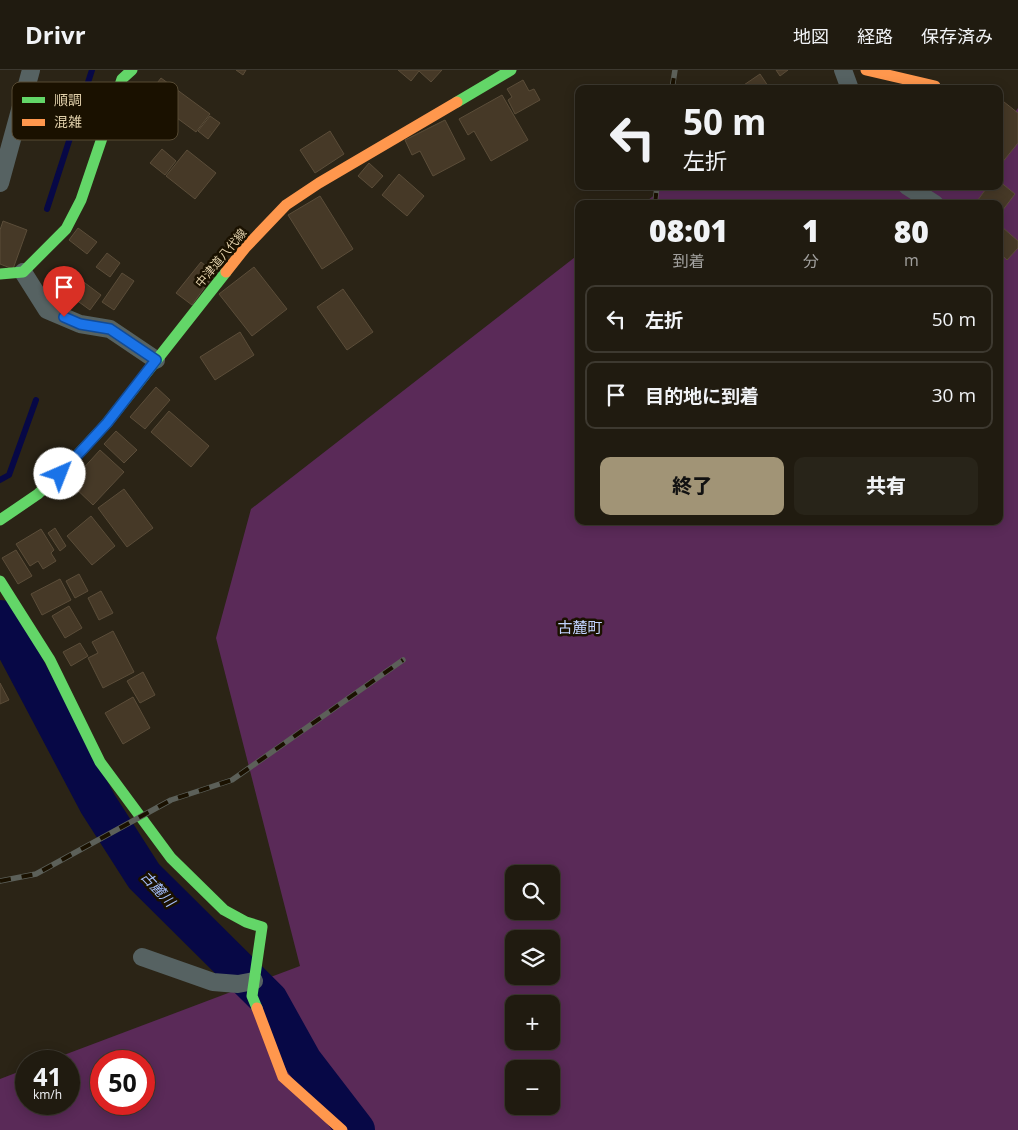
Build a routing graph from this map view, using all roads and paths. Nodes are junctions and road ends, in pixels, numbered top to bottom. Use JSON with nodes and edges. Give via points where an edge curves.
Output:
{"nodes":[{"id":1,"x":132,"y":70,"type":"edge"},
{"id":2,"x":511,"y":70,"type":"edge"},
{"id":3,"x":843,"y":70,"type":"edge"},
{"id":4,"x":866,"y":70,"type":"edge"},
{"id":5,"x":121,"y":82,"type":"edge"},
{"id":6,"x":849,"y":85,"type":"edge"},
{"id":7,"x":931,"y":85,"type":"edge"},
{"id":8,"x":12,"y":139,"type":"edge"},
{"id":9,"x":101,"y":140,"type":"edge"},
{"id":10,"x":0,"y":183,"type":"edge"},
{"id":11,"x":913,"y":190,"type":"edge"},
{"id":12,"x":930,"y":200,"type":"edge"},
{"id":13,"x":23,"y":272,"type":"junction"},
{"id":14,"x":0,"y":274,"type":"edge"},
{"id":15,"x":156,"y":360,"type":"junction"},
{"id":16,"x":0,"y":520,"type":"edge"},
{"id":17,"x":0,"y":581,"type":"edge"},
{"id":18,"x":142,"y":958,"type":"dead end"},
{"id":19,"x":254,"y":981,"type":"junction"},
{"id":20,"x":342,"y":1130,"type":"edge"}],
"edges":[{"from":1,"to":5,"type":"street"},
{"from":2,"to":15,"type":"street","name":"中津道八代線","via":[[286,205],[245,248]]},
{"from":3,"to":6,"type":"street"},
{"from":4,"to":7,"type":"street"},
{"from":8,"to":10,"type":"street"},
{"from":9,"to":13,"type":"street","via":[[81,200],[66,229]]},
{"from":11,"to":12,"type":"street"},
{"from":13,"to":14,"type":"street"},
{"from":13,"to":15,"type":"street","via":[[47,310],[80,324],[110,329]]},
{"from":15,"to":16,"type":"street","name":"中津道八代線","via":[[107,423],[70,463],[38,494]]},
{"from":17,"to":19,"type":"street","via":[[50,660],[100,762],[171,858],[224,910],[262,927]]},
{"from":18,"to":19,"type":"street","via":[[213,982],[238,984]]},
{"from":19,"to":20,"type":"street","via":[[252,996],[283,1077]]}]}
